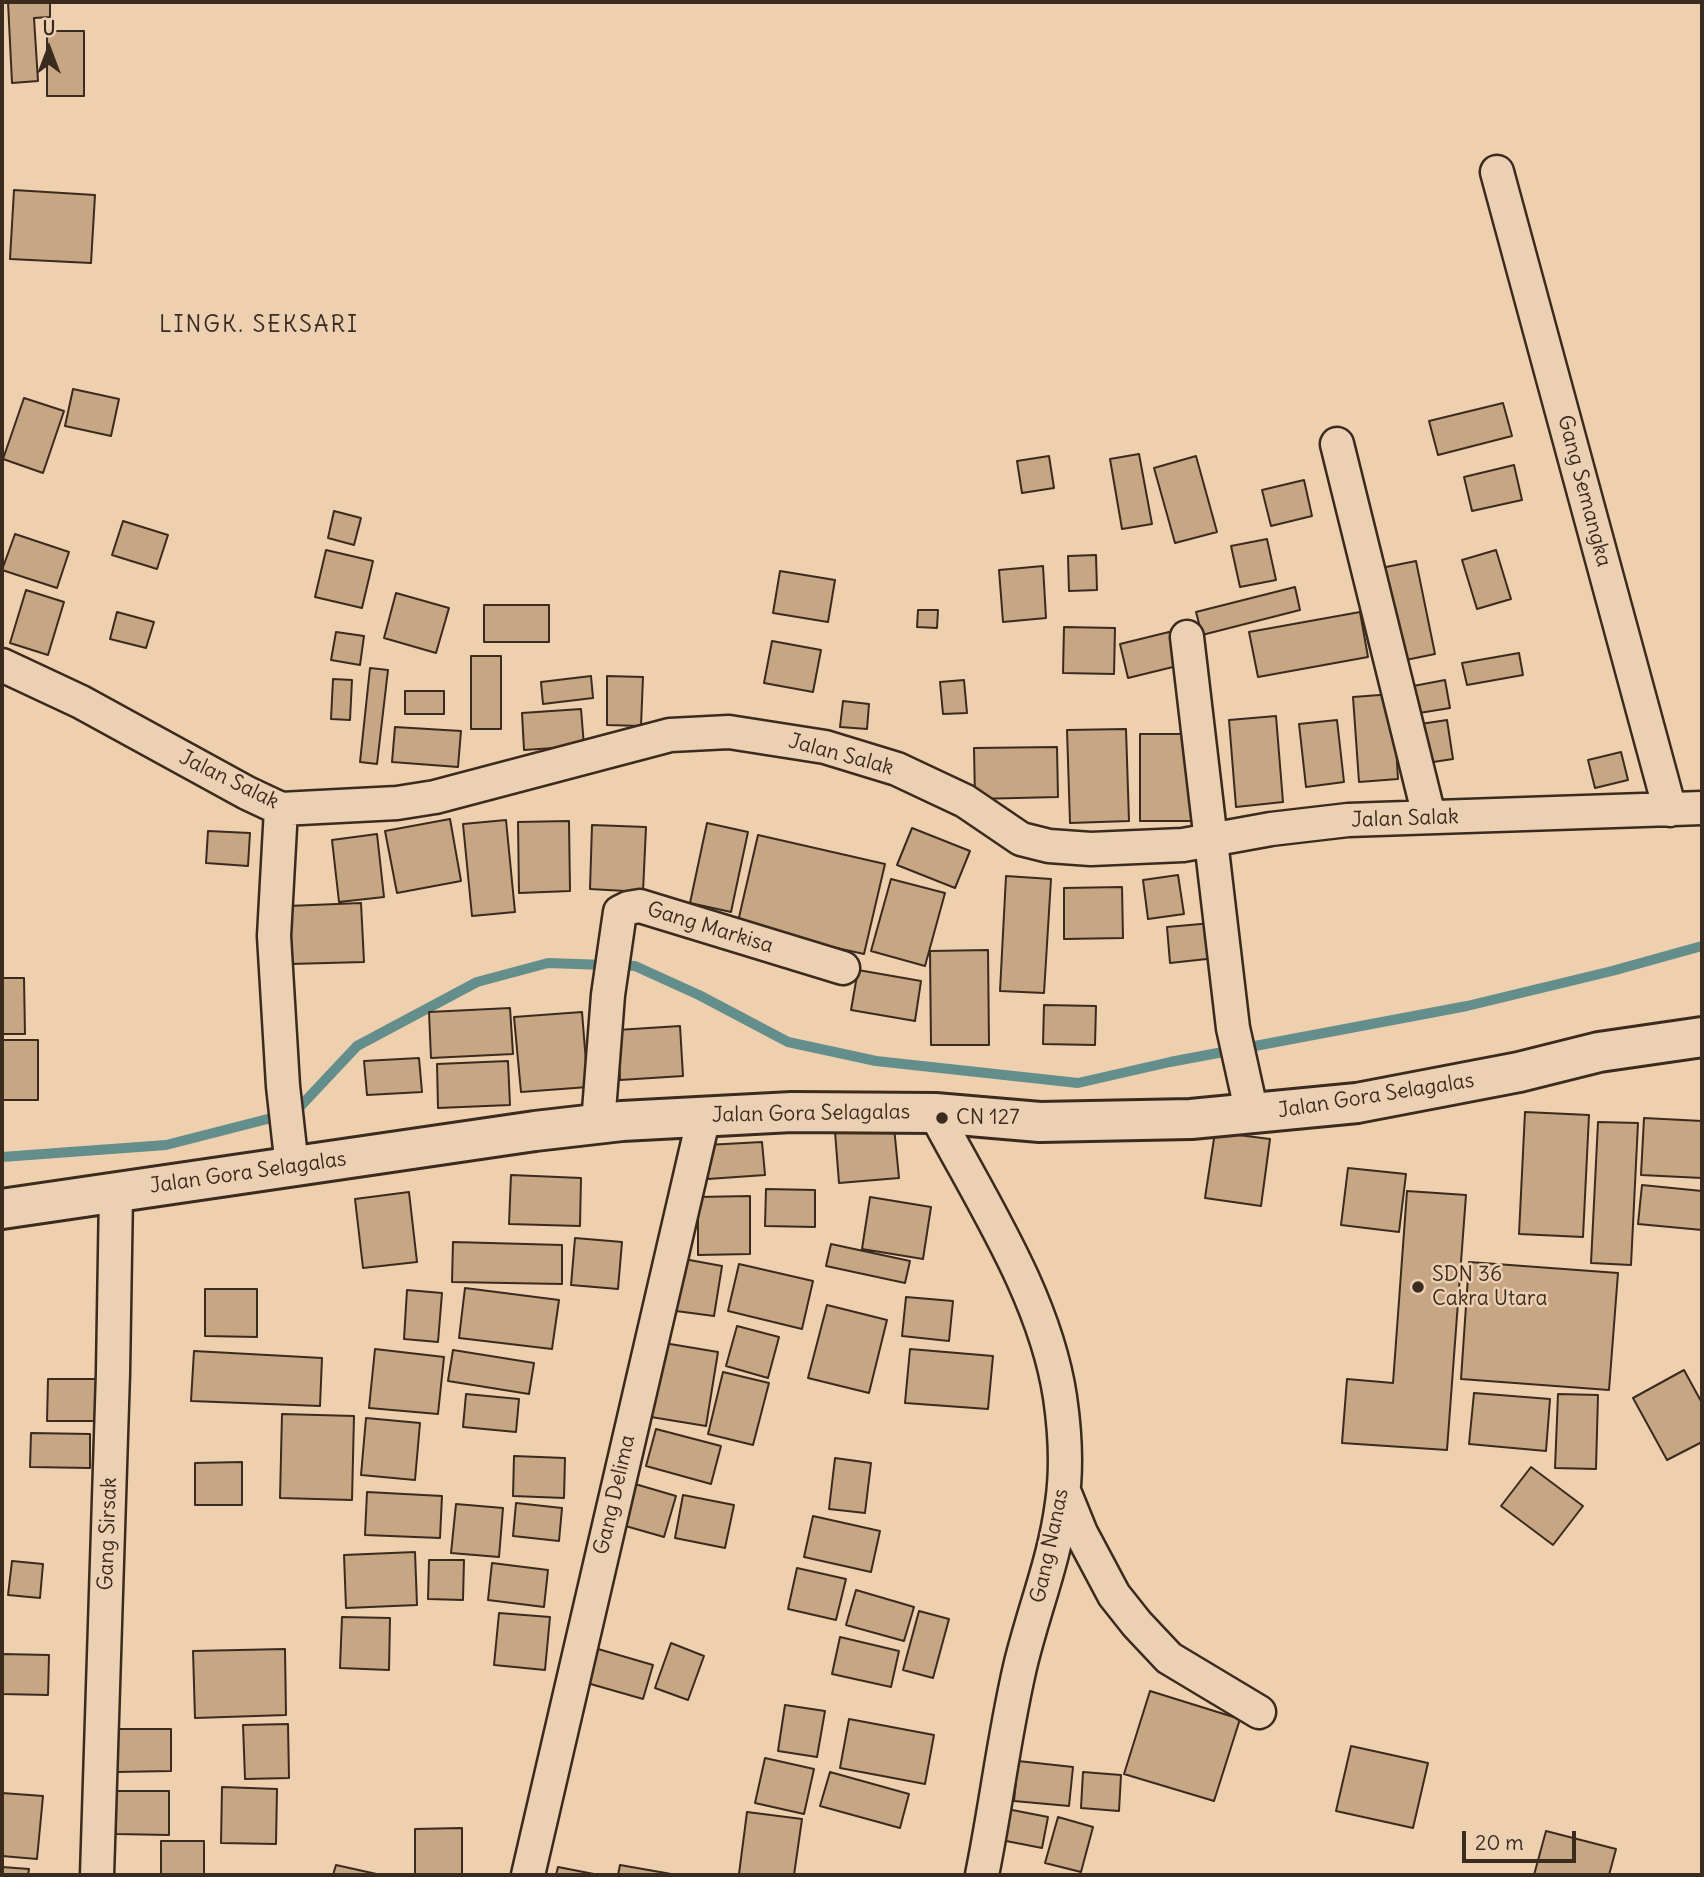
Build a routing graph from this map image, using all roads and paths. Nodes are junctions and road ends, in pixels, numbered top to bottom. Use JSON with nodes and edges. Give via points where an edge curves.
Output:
{"nodes":[{"id":1,"x":1497,"y":172,"type":"dead end"},
{"id":2,"x":1337,"y":444,"type":"dead end"},
{"id":3,"x":1187,"y":637,"type":"dead end"},
{"id":4,"x":2,"y":665,"type":"edge"},
{"id":5,"x":1702,"y":808,"type":"edge"},
{"id":6,"x":281,"y":809,"type":"junction"},
{"id":7,"x":1670,"y":810,"type":"junction"},
{"id":8,"x":1429,"y":816,"type":"junction"},
{"id":9,"x":1211,"y":841,"type":"junction"},
{"id":10,"x":843,"y":968,"type":"dead end"},
{"id":11,"x":1702,"y":1037,"type":"edge"},
{"id":12,"x":935,"y":1113,"type":"junction"},
{"id":13,"x":1252,"y":1114,"type":"junction"},
{"id":14,"x":704,"y":1116,"type":"junction"},
{"id":15,"x":598,"y":1124,"type":"junction"},
{"id":16,"x":290,"y":1149,"type":"junction"},
{"id":17,"x":116,"y":1193,"type":"junction"},
{"id":18,"x":2,"y":1209,"type":"edge"},
{"id":19,"x":1064,"y":1490,"type":"junction"},
{"id":20,"x":1259,"y":1712,"type":"dead end"},
{"id":21,"x":97,"y":1875,"type":"edge"},
{"id":22,"x":528,"y":1875,"type":"edge"},
{"id":23,"x":982,"y":1875,"type":"edge"}],
"edges":[{"from":1,"to":7,"type":"street","name":"Gang Semangka"},
{"from":2,"to":8,"type":"street"},
{"from":3,"to":9,"type":"street"},
{"from":4,"to":6,"type":"street","name":"Jalan Salak"},
{"from":5,"to":7,"type":"street","name":"Jalan Salak"},
{"from":6,"to":9,"type":"street","name":"Jalan Salak","via":[[435,797],[670,736],[729,732],[825,747],[897,769],[965,800],[1021,839],[1049,846],[1160,847]]},
{"from":6,"to":16,"type":"street","via":[[274,936]]},
{"from":7,"to":8,"type":"street","name":"Jalan Salak"},
{"from":8,"to":9,"type":"street","name":"Jalan Salak","via":[[1348,820]]},
{"from":9,"to":13,"type":"street","via":[[1233,1028]]},
{"from":10,"to":15,"type":"street","name":"Gang Markisa","via":[[640,906],[620,912]]},
{"from":11,"to":13,"type":"street","name":"Jalan Gora Selagalas","via":[[1599,1052],[1438,1089]]},
{"from":12,"to":13,"type":"street","name":"Jalan Gora Selagalas","via":[[1040,1122]]},
{"from":12,"to":14,"type":"street","name":"Jalan Gora Selagalas"},
{"from":12,"to":19,"type":"street","name":"Gang Nanas","via":[[1031,1295],[1060,1396]]},
{"from":14,"to":15,"type":"street","name":"Jalan Gora Selagalas"},
{"from":14,"to":22,"type":"street","name":"Gang Delima"},
{"from":15,"to":16,"type":"street","name":"Jalan Gora Selagalas"},
{"from":16,"to":17,"type":"street","name":"Jalan Gora Selagalas"},
{"from":17,"to":18,"type":"street","name":"Jalan Gora Selagalas"},
{"from":17,"to":21,"type":"street","name":"Gang Sirsak"},
{"from":19,"to":20,"type":"street","via":[[1114,1595],[1137,1624],[1169,1658]]},
{"from":19,"to":23,"type":"street","name":"Gang Nanas","via":[[1020,1667]]}]}
